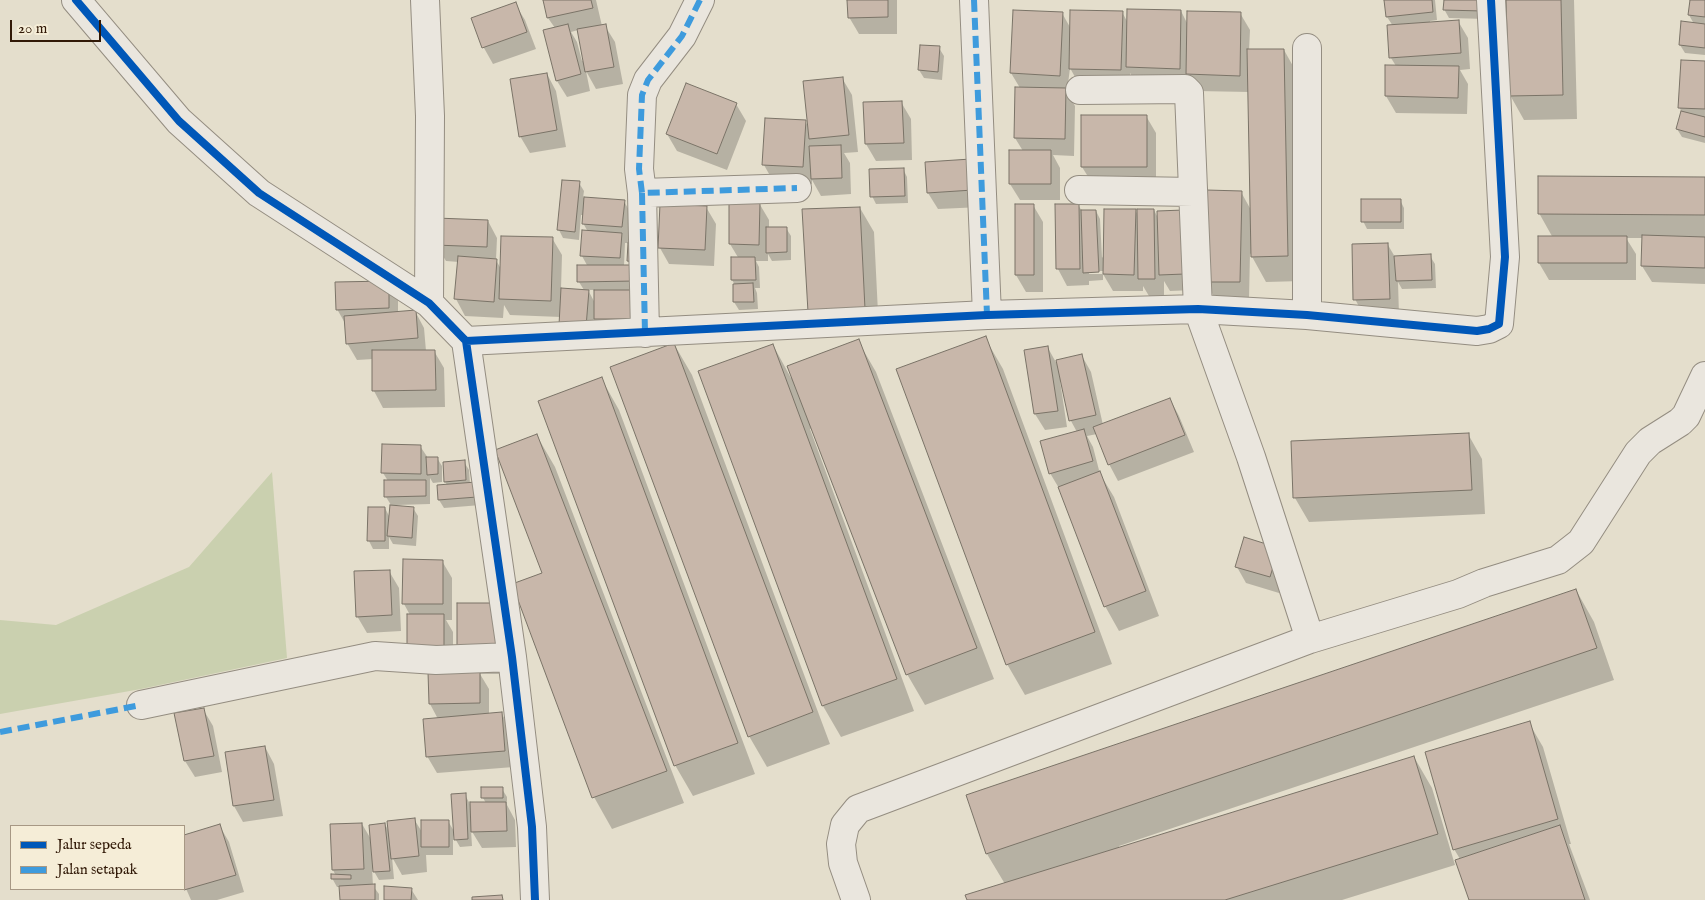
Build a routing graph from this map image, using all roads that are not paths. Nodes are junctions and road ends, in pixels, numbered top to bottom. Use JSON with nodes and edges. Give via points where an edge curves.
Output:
{"nodes":[{"id":1,"x":76,"y":0,"type":"edge"},
{"id":2,"x":425,"y":0,"type":"edge"},
{"id":3,"x":700,"y":0,"type":"edge"},
{"id":4,"x":974,"y":0,"type":"edge"},
{"id":5,"x":1491,"y":0,"type":"edge"},
{"id":6,"x":1306,"y":48,"type":"dead end"},
{"id":7,"x":1080,"y":90,"type":"dead end"},
{"id":8,"x":798,"y":188,"type":"dead end"},
{"id":9,"x":1079,"y":190,"type":"dead end"},
{"id":10,"x":1193,"y":192,"type":"junction"},
{"id":11,"x":642,"y":193,"type":"junction"},
{"id":12,"x":429,"y":303,"type":"junction"},
{"id":13,"x":1198,"y":309,"type":"junction"},
{"id":14,"x":987,"y":315,"type":"junction"},
{"id":15,"x":1307,"y":315,"type":"junction"},
{"id":16,"x":645,"y":333,"type":"junction"},
{"id":17,"x":466,"y":341,"type":"junction"},
{"id":18,"x":1705,"y":376,"type":"edge"},
{"id":19,"x":1310,"y":639,"type":"junction"},
{"id":20,"x":512,"y":657,"type":"junction"},
{"id":21,"x":141,"y":705,"type":"dead end"},
{"id":22,"x":535,"y":900,"type":"edge"},
{"id":23,"x":856,"y":900,"type":"edge"}],
"edges":[{"from":1,"to":12,"type":"street","via":[[179,121],[259,193]]},
{"from":2,"to":12,"type":"street","via":[[430,116]]},
{"from":3,"to":11,"type":"street","via":[[682,36],[648,80],[642,95],[639,169]]},
{"from":4,"to":14,"type":"street"},
{"from":5,"to":15,"type":"street","via":[[1504,257],[1498,324],[1477,331]]},
{"from":6,"to":15,"type":"street"},
{"from":7,"to":10,"type":"street","via":[[1185,89],[1191,100]]},
{"from":8,"to":11,"type":"street"},
{"from":9,"to":10,"type":"street"},
{"from":10,"to":13,"type":"street"},
{"from":11,"to":16,"type":"street"},
{"from":12,"to":17,"type":"street"},
{"from":13,"to":14,"type":"street"},
{"from":13,"to":15,"type":"street"},
{"from":13,"to":19,"type":"street","via":[[1251,457]]},
{"from":14,"to":16,"type":"street"},
{"from":16,"to":17,"type":"street"},
{"from":17,"to":20,"type":"street"},
{"from":18,"to":19,"type":"street","via":[[1686,416],[1638,453],[1581,542],[1558,560]]},
{"from":19,"to":23,"type":"street","via":[[858,810],[845,824],[841,844],[843,863]]},
{"from":20,"to":21,"type":"street","via":[[436,660],[375,656]]},
{"from":20,"to":22,"type":"street","via":[[532,827]]}]}
